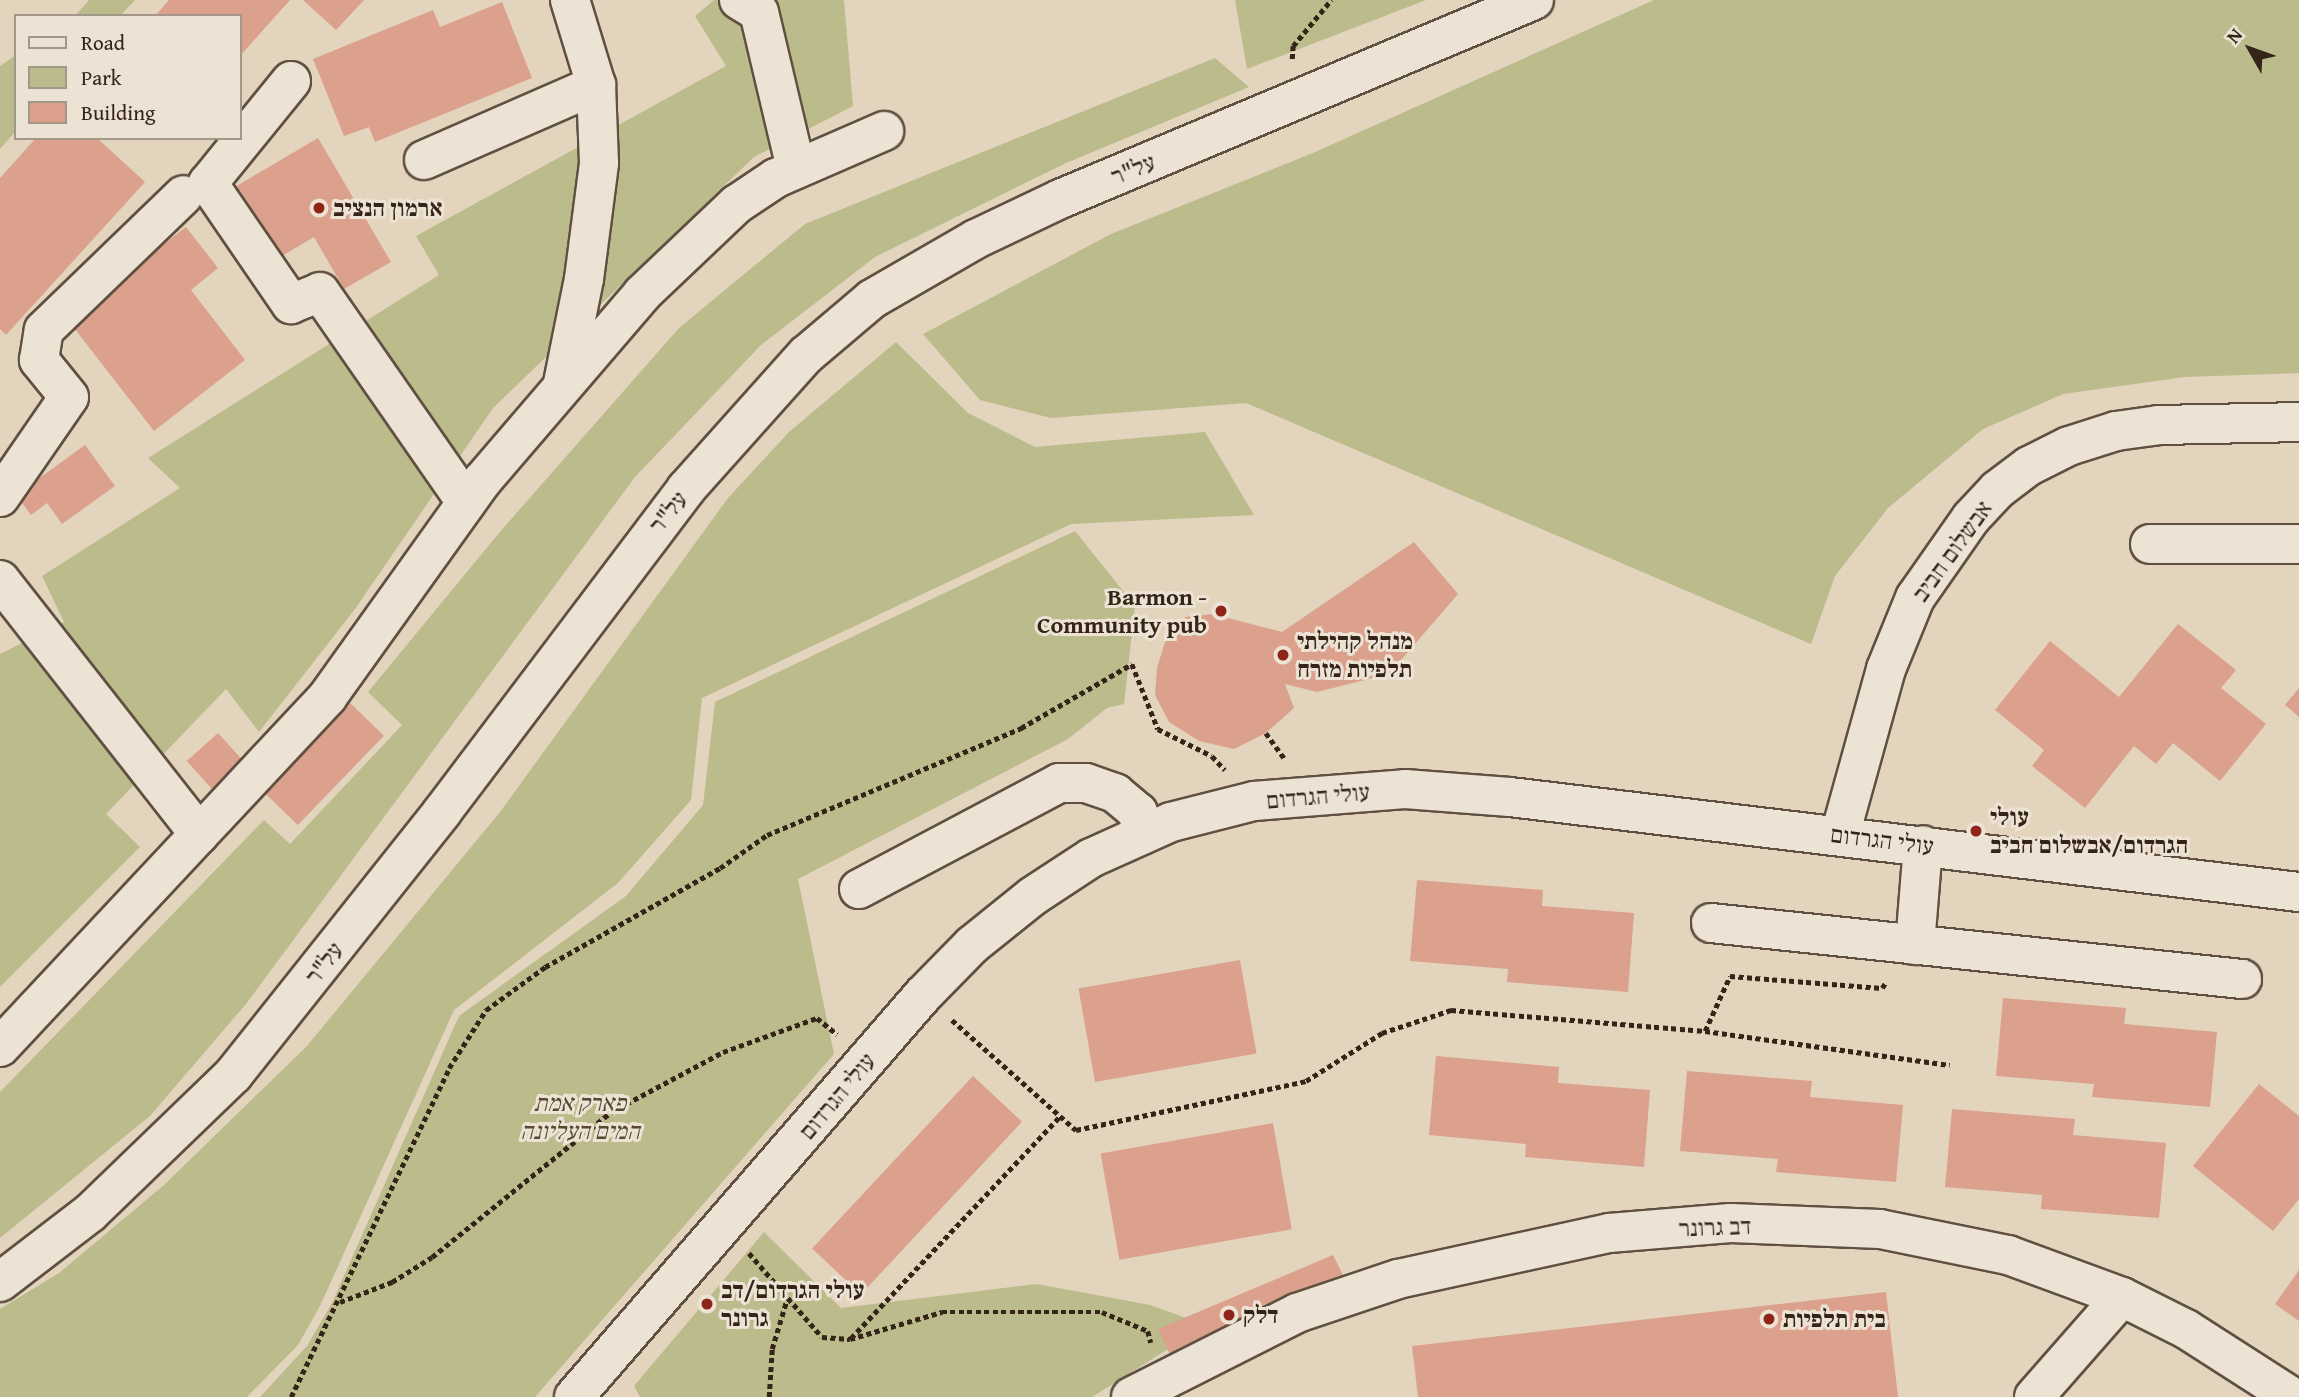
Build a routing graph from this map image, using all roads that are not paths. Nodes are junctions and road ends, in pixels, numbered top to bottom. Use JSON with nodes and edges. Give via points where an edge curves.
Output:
{"nodes":[{"id":1,"x":570,"y":0,"type":"edge"},
{"id":2,"x":739,"y":0,"type":"edge"},
{"id":3,"x":1534,"y":0,"type":"edge"},
{"id":4,"x":291,"y":81,"type":"dead end"},
{"id":5,"x":596,"y":85,"type":"junction"},
{"id":6,"x":884,"y":131,"type":"dead end"},
{"id":7,"x":424,"y":160,"type":"dead end"},
{"id":8,"x":796,"y":169,"type":"junction"},
{"id":9,"x":184,"y":195,"type":"dead end"},
{"id":10,"x":562,"y":385,"type":"junction"},
{"id":11,"x":2299,"y":422,"type":"edge"},
{"id":12,"x":0,"y":498,"type":"edge"},
{"id":13,"x":466,"y":502,"type":"junction"},
{"id":14,"x":2150,"y":544,"type":"dead end"},
{"id":15,"x":2299,"y":544,"type":"edge"},
{"id":16,"x":5,"y":597,"type":"edge"},
{"id":17,"x":199,"y":834,"type":"junction"},
{"id":18,"x":1142,"y":835,"type":"junction"},
{"id":19,"x":1840,"y":835,"type":"junction"},
{"id":20,"x":1923,"y":845,"type":"junction"},
{"id":21,"x":859,"y":889,"type":"dead end"},
{"id":22,"x":2299,"y":892,"type":"edge"},
{"id":23,"x":1711,"y":923,"type":"dead end"},
{"id":24,"x":1915,"y":945,"type":"junction"},
{"id":25,"x":2242,"y":979,"type":"dead end"},
{"id":26,"x":0,"y":1047,"type":"edge"},
{"id":27,"x":0,"y":1282,"type":"edge"},
{"id":28,"x":2122,"y":1297,"type":"junction"},
{"id":29,"x":1155,"y":1384,"type":"edge"},
{"id":30,"x":574,"y":1397,"type":"edge"},
{"id":31,"x":2034,"y":1397,"type":"edge"},
{"id":32,"x":2292,"y":1397,"type":"edge"}],
"edges":[{"from":1,"to":5,"type":"street"},
{"from":2,"to":8,"type":"street","via":[[759,12]]},
{"from":3,"to":27,"type":"street","name":"על\"ר","via":[[1060,199],[976,239],[872,299],[806,355],[678,499],[434,822],[233,1075],[90,1213]]},
{"from":4,"to":13,"type":"street","via":[[208,183],[291,304],[320,292]]},
{"from":5,"to":7,"type":"street"},
{"from":5,"to":10,"type":"street","via":[[599,163],[584,279]]},
{"from":6,"to":8,"type":"street"},
{"from":8,"to":10,"type":"street","via":[[737,204],[642,294]]},
{"from":9,"to":12,"type":"street","via":[[44,330],[39,360],[69,397]]},
{"from":10,"to":13,"type":"street"},
{"from":11,"to":19,"type":"street","name":"אבשלום חביב","via":[[2159,425],[2116,432],[2069,446],[2029,466],[1997,490],[1942,555],[1911,608],[1885,669]]},
{"from":13,"to":17,"type":"street","via":[[328,696]]},
{"from":14,"to":15,"type":"street"},
{"from":16,"to":17,"type":"street"},
{"from":17,"to":26,"type":"street"},
{"from":18,"to":19,"type":"street","name":"עולי הגרדום","via":[[1171,822],[1254,802],[1405,789]]},
{"from":18,"to":21,"type":"street","via":[[1138,812],[1115,793],[1086,783],[1059,783]]},
{"from":18,"to":30,"type":"street","name":"עולי הגרדום","via":[[1091,858],[1033,896],[972,945],[923,995]]},
{"from":19,"to":20,"type":"street","name":"עולי הגרדום"},
{"from":20,"to":22,"type":"street","name":"עולי הגרדום"},
{"from":20,"to":24,"type":"street"},
{"from":23,"to":24,"type":"street"},
{"from":24,"to":25,"type":"street"},
{"from":28,"to":29,"type":"street","name":"דב גרונר","via":[[2008,1255],[1880,1229],[1731,1223],[1583,1237],[1518,1249],[1373,1288],[1297,1313]]},
{"from":28,"to":31,"type":"street"},
{"from":28,"to":32,"type":"street","name":"דב גרונר","via":[[2186,1329]]}]}
